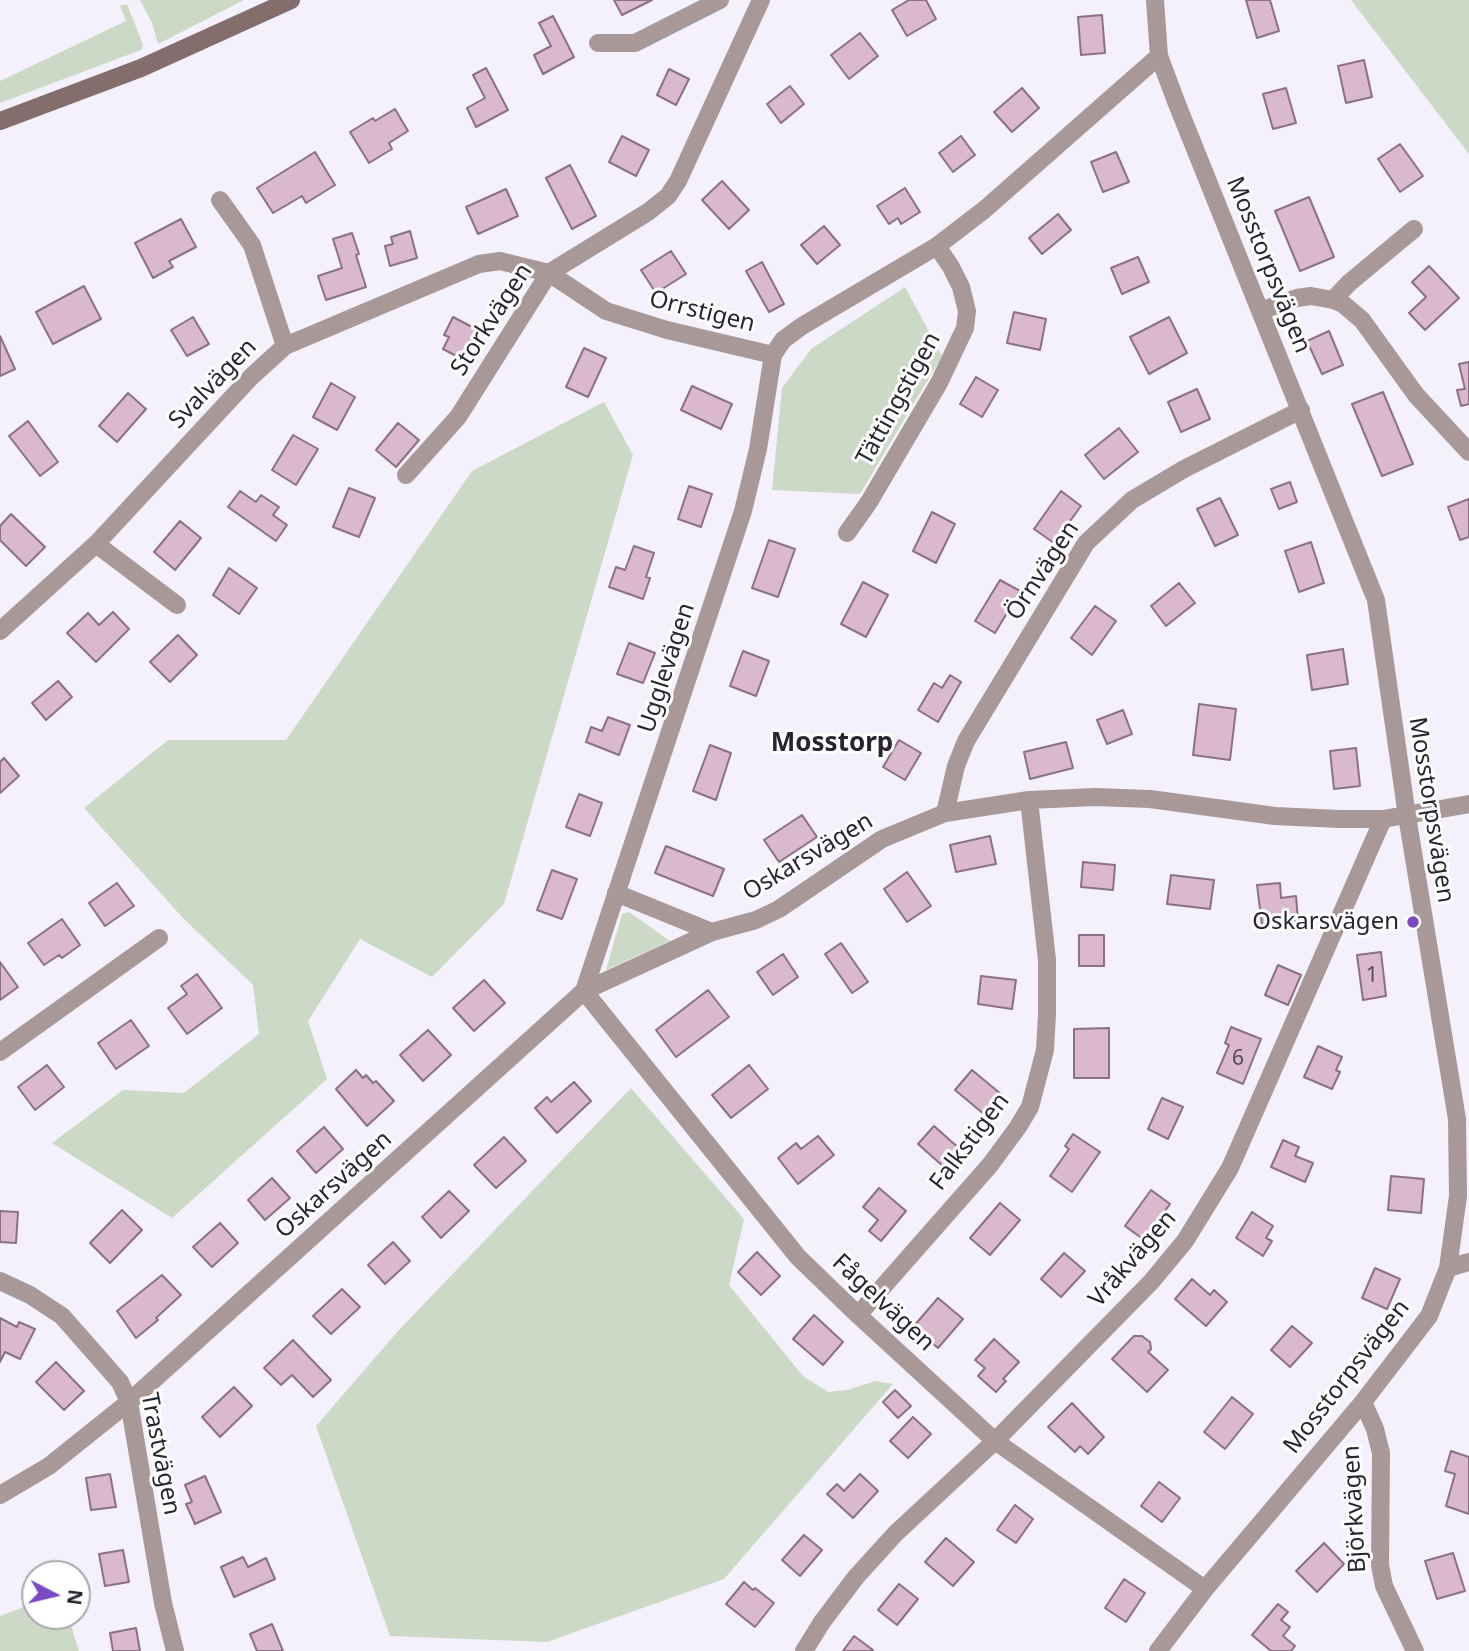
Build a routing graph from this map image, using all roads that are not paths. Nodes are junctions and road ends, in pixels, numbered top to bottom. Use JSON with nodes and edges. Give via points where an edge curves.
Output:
{"nodes":[{"id":1,"x":291,"y":0,"type":"edge"},
{"id":2,"x":720,"y":0,"type":"edge"},
{"id":3,"x":761,"y":0,"type":"edge"},
{"id":4,"x":1155,"y":0,"type":"edge"},
{"id":5,"x":598,"y":43,"type":"dead end"},
{"id":6,"x":1159,"y":56,"type":"junction"},
{"id":7,"x":0,"y":121,"type":"edge"},
{"id":8,"x":220,"y":200,"type":"dead end"},
{"id":9,"x":1414,"y":229,"type":"dead end"},
{"id":10,"x":936,"y":246,"type":"junction"},
{"id":11,"x":549,"y":273,"type":"junction"},
{"id":12,"x":1333,"y":300,"type":"junction"},
{"id":13,"x":1260,"y":311,"type":"junction"},
{"id":14,"x":285,"y":346,"type":"junction"},
{"id":15,"x":773,"y":355,"type":"junction"},
{"id":16,"x":1301,"y":410,"type":"junction"},
{"id":17,"x":1469,"y":452,"type":"edge"},
{"id":18,"x":407,"y":475,"type":"dead end"},
{"id":19,"x":847,"y":533,"type":"dead end"},
{"id":20,"x":96,"y":544,"type":"junction"},
{"id":21,"x":177,"y":605,"type":"dead end"},
{"id":22,"x":3,"y":622,"type":"edge"},
{"id":23,"x":1029,"y":800,"type":"junction"},
{"id":24,"x":1469,"y":804,"type":"edge"},
{"id":25,"x":945,"y":813,"type":"junction"},
{"id":26,"x":1407,"y":816,"type":"junction"},
{"id":27,"x":1383,"y":819,"type":"junction"},
{"id":28,"x":616,"y":893,"type":"junction"},
{"id":29,"x":712,"y":932,"type":"junction"},
{"id":30,"x":159,"y":938,"type":"dead end"},
{"id":31,"x":584,"y":991,"type":"junction"},
{"id":32,"x":0,"y":1052,"type":"edge"},
{"id":33,"x":1469,"y":1262,"type":"edge"},
{"id":34,"x":1448,"y":1268,"type":"junction"},
{"id":35,"x":0,"y":1281,"type":"edge"},
{"id":36,"x":858,"y":1315,"type":"junction"},
{"id":37,"x":129,"y":1402,"type":"junction"},
{"id":38,"x":1363,"y":1402,"type":"junction"},
{"id":39,"x":995,"y":1441,"type":"junction"},
{"id":40,"x":0,"y":1494,"type":"edge"},
{"id":41,"x":1205,"y":1590,"type":"junction"},
{"id":42,"x":175,"y":1651,"type":"edge"},
{"id":43,"x":804,"y":1651,"type":"edge"},
{"id":44,"x":1158,"y":1651,"type":"edge"},
{"id":45,"x":1415,"y":1651,"type":"edge"}],
"edges":[{"from":1,"to":7,"type":"main road","via":[[141,68]]},
{"from":2,"to":5,"type":"street","via":[[635,43]]},
{"from":3,"to":11,"type":"street","name":"Storkvägen","via":[[668,196]]},
{"from":4,"to":6,"type":"street","name":"Mosstorpsvägen"},
{"from":6,"to":10,"type":"street","name":"Orrstigen","via":[[984,210]]},
{"from":6,"to":13,"type":"street","name":"Mosstorpsvägen"},
{"from":8,"to":14,"type":"street","name":"Svalvägen","via":[[252,245]]},
{"from":9,"to":12,"type":"street"},
{"from":10,"to":15,"type":"street","name":"Orrstigen","via":[[802,326],[783,340]]},
{"from":10,"to":19,"type":"street","name":"Tättingstigen","via":[[961,288],[967,311],[965,328],[939,383]]},
{"from":11,"to":14,"type":"street","name":"Orrstigen","via":[[500,261],[479,264]]},
{"from":11,"to":15,"type":"street","name":"Orrstigen","via":[[606,312]]},
{"from":11,"to":18,"type":"street","name":"Storkvägen","via":[[464,408]]},
{"from":12,"to":13,"type":"street","via":[[1297,298]]},
{"from":12,"to":17,"type":"street","via":[[1362,320],[1416,395]]},
{"from":13,"to":16,"type":"street","name":"Mosstorpsvägen"},
{"from":14,"to":20,"type":"street","name":"Svalvägen"},
{"from":15,"to":28,"type":"street","name":"Ugglevägen","via":[[743,512]]},
{"from":16,"to":25,"type":"street","name":"Örnvägen","via":[[1132,500],[1086,543],[966,741]]},
{"from":16,"to":26,"type":"street","name":"Mosstorpsvägen","via":[[1376,600]]},
{"from":20,"to":21,"type":"street"},
{"from":20,"to":22,"type":"street","name":"Svalvägen"},
{"from":23,"to":25,"type":"street","name":"Oskarsvägen"},
{"from":23,"to":27,"type":"street","name":"Oskarsvägen","via":[[1150,799],[1275,816]]},
{"from":23,"to":36,"type":"street","name":"Falkstigen","via":[[1047,960],[1045,1050],[1030,1107],[989,1165]]},
{"from":24,"to":26,"type":"street","name":"Oskarsvägen"},
{"from":25,"to":29,"type":"street","name":"Oskarsvägen","via":[[882,839],[779,909]]},
{"from":26,"to":27,"type":"street","name":"Oskarsvägen"},
{"from":26,"to":34,"type":"street","name":"Mosstorpsvägen","via":[[1457,1119],[1458,1196]]},
{"from":27,"to":39,"type":"street","name":"Vråkvägen","via":[[1230,1168],[1209,1204],[1151,1282]]},
{"from":28,"to":29,"type":"street"},
{"from":28,"to":31,"type":"street","name":"Ugglevägen"},
{"from":29,"to":31,"type":"street","name":"Oskarsvägen"},
{"from":30,"to":32,"type":"street"},
{"from":31,"to":36,"type":"street","name":"Fågelvägen","via":[[799,1256]]},
{"from":31,"to":37,"type":"street","name":"Oskarsvägen"},
{"from":33,"to":34,"type":"street"},
{"from":34,"to":38,"type":"street","name":"Mosstorpsvägen","via":[[1429,1316]]},
{"from":35,"to":37,"type":"street","name":"Trastvägen","via":[[62,1316],[120,1382]]},
{"from":36,"to":39,"type":"street","name":"Fågelvägen"},
{"from":37,"to":40,"type":"street","name":"Oskarsvägen","via":[[49,1466]]},
{"from":37,"to":42,"type":"street","name":"Trastvägen"},
{"from":38,"to":41,"type":"street","name":"Mosstorpsvägen"},
{"from":38,"to":45,"type":"street","name":"Björkvägen","via":[[1381,1453],[1380,1565],[1384,1586]]},
{"from":39,"to":41,"type":"street","name":"Fågelvägen"},
{"from":39,"to":43,"type":"street","name":"Vråkvägen","via":[[856,1577]]},
{"from":41,"to":44,"type":"street","name":"Mosstorpsvägen"}]}
